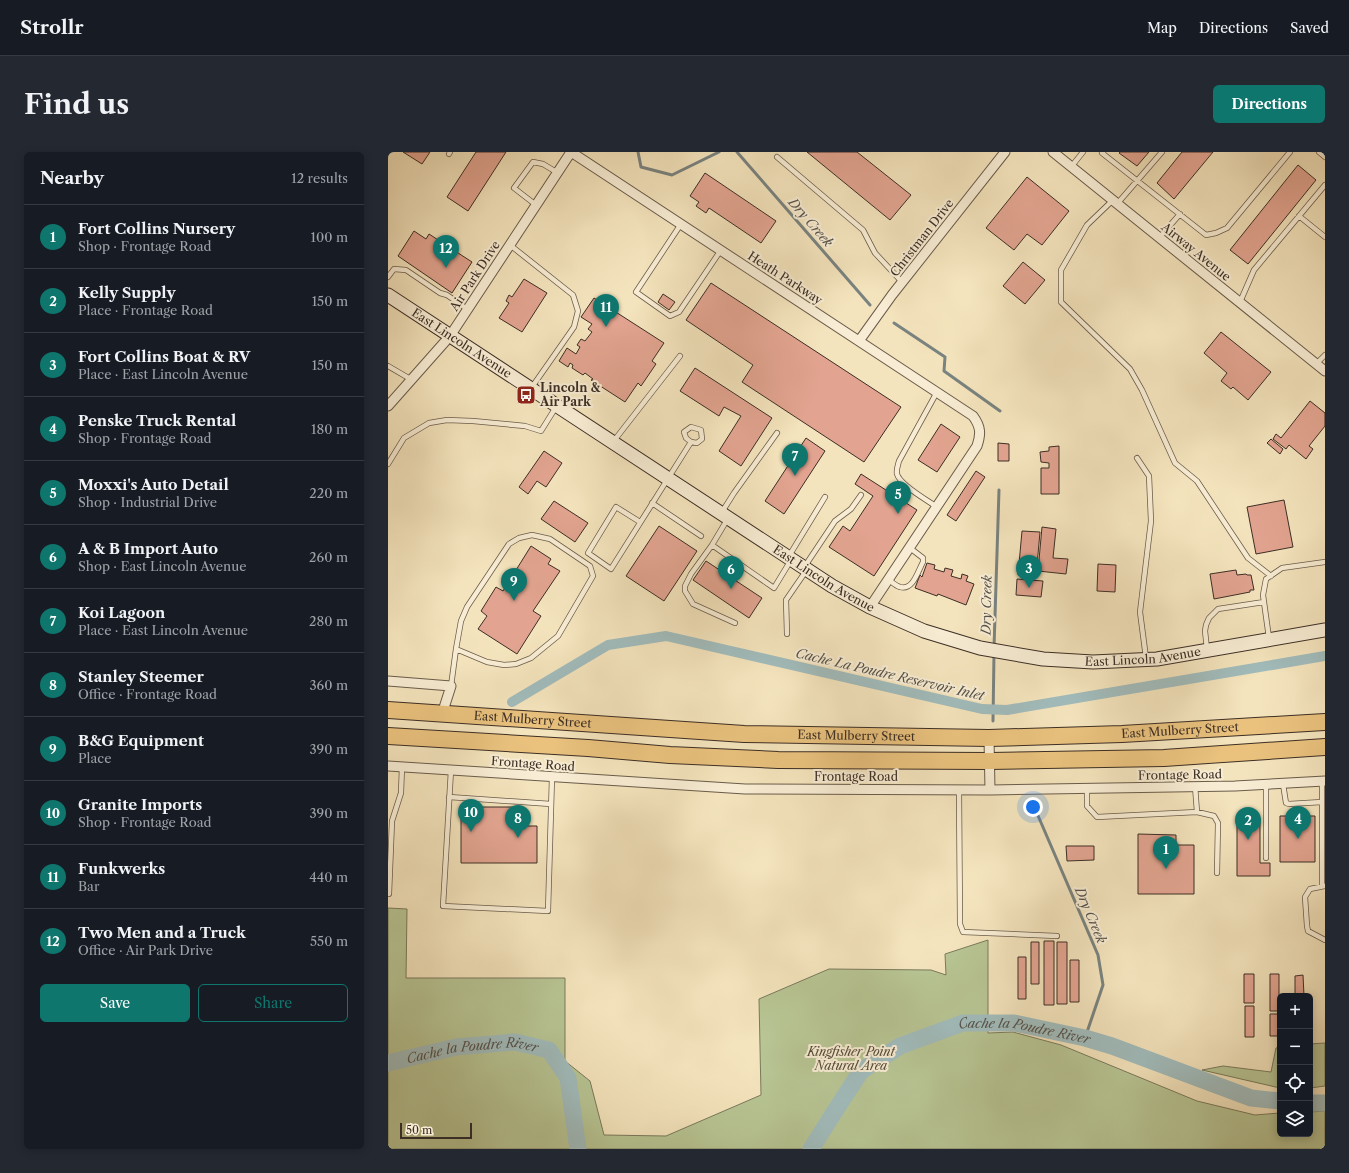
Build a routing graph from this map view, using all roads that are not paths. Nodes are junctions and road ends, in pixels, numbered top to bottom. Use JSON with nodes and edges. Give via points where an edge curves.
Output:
{"nodes":[{"id":1,"x":571,"y":152,"type":"edge"},
{"id":2,"x":1005,"y":152,"type":"edge"},
{"id":3,"x":1053,"y":152,"type":"edge"},
{"id":4,"x":1083,"y":152,"type":"edge"},
{"id":5,"x":1102,"y":152,"type":"edge"},
{"id":6,"x":1162,"y":152,"type":"edge"},
{"id":7,"x":1290,"y":152,"type":"edge"},
{"id":8,"x":1319,"y":152,"type":"edge"},
{"id":9,"x":1325,"y":156,"type":"edge"},
{"id":10,"x":777,"y":157,"type":"dead end"},
{"id":11,"x":1071,"y":167,"type":"junction"},
{"id":12,"x":558,"y":173,"type":"junction"},
{"id":13,"x":1138,"y":181,"type":"junction"},
{"id":14,"x":1325,"y":185,"type":"edge"},
{"id":15,"x":1115,"y":202,"type":"junction"},
{"id":16,"x":536,"y":205,"type":"junction"},
{"id":17,"x":1180,"y":214,"type":"junction"},
{"id":18,"x":1299,"y":216,"type":"junction"},
{"id":19,"x":681,"y":224,"type":"junction"},
{"id":20,"x":1325,"y":237,"type":"edge"},
{"id":21,"x":1159,"y":238,"type":"junction"},
{"id":22,"x":510,"y":245,"type":"junction"},
{"id":23,"x":720,"y":250,"type":"junction"},
{"id":24,"x":388,"y":276,"type":"edge"},
{"id":25,"x":902,"y":282,"type":"junction"},
{"id":26,"x":388,"y":295,"type":"edge"},
{"id":27,"x":1240,"y":302,"type":"junction"},
{"id":28,"x":468,"y":309,"type":"junction"},
{"id":29,"x":450,"y":336,"type":"junction"},
{"id":30,"x":859,"y":341,"type":"junction"},
{"id":31,"x":1325,"y":355,"type":"edge"},
{"id":32,"x":680,"y":356,"type":"dead end"},
{"id":33,"x":1316,"y":364,"type":"junction"},
{"id":34,"x":388,"y":366,"type":"edge"},
{"id":35,"x":1325,"y":371,"type":"edge"},
{"id":36,"x":412,"y":380,"type":"junction"},
{"id":37,"x":530,"y":389,"type":"junction"},
{"id":38,"x":937,"y":392,"type":"junction"},
{"id":39,"x":389,"y":404,"type":"edge"},
{"id":40,"x":557,"y":406,"type":"junction"},
{"id":41,"x":777,"y":433,"type":"dead end"},
{"id":42,"x":691,"y":442,"type":"dead end"},
{"id":43,"x":613,"y":443,"type":"junction"},
{"id":44,"x":1137,"y":458,"type":"dead end"},
{"id":45,"x":388,"y":464,"type":"edge"},
{"id":46,"x":667,"y":479,"type":"junction"},
{"id":47,"x":861,"y":495,"type":"dead end"},
{"id":48,"x":825,"y":497,"type":"dead end"},
{"id":49,"x":652,"y":503,"type":"junction"},
{"id":50,"x":937,"y":507,"type":"junction"},
{"id":51,"x":724,"y":516,"type":"junction"},
{"id":52,"x":640,"y":522,"type":"junction"},
{"id":53,"x":701,"y":536,"type":"dead end"},
{"id":54,"x":712,"y":545,"type":"junction"},
{"id":55,"x":910,"y":548,"type":"junction"},
{"id":56,"x":790,"y":559,"type":"junction"},
{"id":57,"x":1325,"y":562,"type":"edge"},
{"id":58,"x":805,"y":569,"type":"junction"},
{"id":59,"x":1271,"y":576,"type":"junction"},
{"id":60,"x":889,"y":580,"type":"junction"},
{"id":61,"x":1264,"y":602,"type":"junction"},
{"id":62,"x":870,"y":608,"type":"junction"},
{"id":63,"x":735,"y":623,"type":"dead end"},
{"id":64,"x":1325,"y":630,"type":"edge"},
{"id":65,"x":787,"y":634,"type":"dead end"},
{"id":66,"x":1270,"y":640,"type":"junction"},
{"id":67,"x":456,"y":649,"type":"junction"},
{"id":68,"x":1207,"y":651,"type":"junction"},
{"id":69,"x":1146,"y":660,"type":"junction"},
{"id":70,"x":388,"y":681,"type":"edge"},
{"id":71,"x":451,"y":686,"type":"junction"},
{"id":72,"x":388,"y":710,"type":"edge"},
{"id":73,"x":442,"y":714,"type":"junction"},
{"id":74,"x":1325,"y":722,"type":"edge"},
{"id":75,"x":388,"y":726,"type":"edge"},
{"id":76,"x":388,"y":736,"type":"edge"},
{"id":77,"x":989,"y":738,"type":"junction"},
{"id":78,"x":1325,"y":747,"type":"edge"},
{"id":79,"x":588,"y":748,"type":"junction"},
{"id":80,"x":990,"y":762,"type":"junction"},
{"id":81,"x":388,"y":766,"type":"edge"},
{"id":82,"x":402,"y":767,"type":"junction"},
{"id":83,"x":451,"y":770,"type":"junction"},
{"id":84,"x":552,"y":777,"type":"junction"},
{"id":85,"x":1324,"y":781,"type":"edge"},
{"id":86,"x":1283,"y":784,"type":"junction"},
{"id":87,"x":1266,"y":785,"type":"junction"},
{"id":88,"x":1195,"y":786,"type":"junction"},
{"id":89,"x":1087,"y":788,"type":"junction"},
{"id":90,"x":959,"y":790,"type":"junction"},
{"id":91,"x":990,"y":790,"type":"junction"},
{"id":92,"x":449,"y":797,"type":"junction"},
{"id":93,"x":1322,"y":802,"type":"junction"},
{"id":94,"x":551,"y":804,"type":"junction"},
{"id":95,"x":1196,"y":812,"type":"junction"},
{"id":96,"x":390,"y":821,"type":"edge"},
{"id":97,"x":1266,"y":858,"type":"dead end"},
{"id":98,"x":1217,"y":873,"type":"dead end"},
{"id":99,"x":1324,"y":886,"type":"edge"},
{"id":100,"x":388,"y":894,"type":"edge"},
{"id":101,"x":1057,"y":936,"type":"dead end"},
{"id":102,"x":1325,"y":940,"type":"edge"}],
"edges":[{"from":1,"to":12,"type":"street","name":"Air Park Drive"},
{"from":1,"to":19,"type":"street","name":"Heath Parkway"},
{"from":2,"to":25,"type":"street","name":"Christman Drive"},
{"from":3,"to":11,"type":"street","name":"Airway Avenue"},
{"from":4,"to":11,"type":"lane"},
{"from":5,"to":13,"type":"lane"},
{"from":6,"to":13,"type":"lane"},
{"from":7,"to":17,"type":"lane","via":[[1227,228],[1206,234]]},
{"from":8,"to":9,"type":"lane"},
{"from":10,"to":25,"type":"lane","via":[[863,230],[875,253]]},
{"from":11,"to":15,"type":"street","name":"Airway Avenue"},
{"from":12,"to":16,"type":"street","name":"Air Park Drive"},
{"from":12,"to":16,"type":"lane","via":[[543,164],[533,162],[514,188]]},
{"from":13,"to":15,"type":"lane"},
{"from":13,"to":17,"type":"lane"},
{"from":14,"to":18,"type":"lane"},
{"from":15,"to":21,"type":"street","name":"Airway Avenue"},
{"from":15,"to":59,"type":"lane","via":[[1087,225],[1061,270],[1061,302],[1130,369],[1175,464],[1197,481],[1248,558]]},
{"from":16,"to":22,"type":"street","name":"Air Park Drive"},
{"from":17,"to":21,"type":"lane"},
{"from":18,"to":20,"type":"lane"},
{"from":18,"to":27,"type":"lane","via":[[1254,270]]},
{"from":19,"to":23,"type":"street","name":"Heath Parkway"},
{"from":19,"to":23,"type":"lane","via":[[636,292],[670,316],[679,312]]},
{"from":21,"to":27,"type":"street","name":"Airway Avenue"},
{"from":22,"to":28,"type":"street","name":"Air Park Drive"},
{"from":22,"to":37,"type":"lane","via":[[573,295],[578,311],[574,327]]},
{"from":23,"to":30,"type":"street","name":"Heath Parkway"},
{"from":24,"to":28,"type":"lane","via":[[394,269],[406,270]]},
{"from":25,"to":30,"type":"street","name":"Christman Drive"},
{"from":26,"to":29,"type":"street","name":"East Lincoln Avenue"},
{"from":27,"to":33,"type":"street","name":"Airway Avenue"},
{"from":28,"to":29,"type":"street","name":"Air Park Drive"},
{"from":29,"to":36,"type":"street","name":"Air Park Drive"},
{"from":29,"to":37,"type":"street","name":"East Lincoln Avenue"},
{"from":30,"to":38,"type":"street","name":"Heath Parkway"},
{"from":31,"to":33,"type":"lane"},
{"from":32,"to":43,"type":"lane"},
{"from":33,"to":35,"type":"street","name":"Airway Avenue"},
{"from":34,"to":36,"type":"lane"},
{"from":36,"to":39,"type":"street","name":"Air Park Drive"},
{"from":37,"to":40,"type":"street","name":"East Lincoln Avenue"},
{"from":38,"to":50,"type":"lane","via":[[897,469],[897,474],[903,482]]},
{"from":38,"to":50,"type":"street","name":"Heath Parkway","via":[[973,416],[980,430],[977,446]]},
{"from":40,"to":43,"type":"street","name":"East Lincoln Avenue"},
{"from":40,"to":45,"type":"lane","via":[[541,431],[525,426],[472,421],[447,420],[429,423],[404,438]]},
{"from":41,"to":51,"type":"lane","via":[[734,493]]},
{"from":42,"to":46,"type":"lane"},
{"from":43,"to":46,"type":"street","name":"East Lincoln Avenue"},
{"from":44,"to":69,"type":"lane","via":[[1149,476],[1151,521],[1140,612]]},
{"from":46,"to":49,"type":"lane"},
{"from":46,"to":51,"type":"street","name":"East Lincoln Avenue"},
{"from":47,"to":58,"type":"lane","via":[[851,509],[836,521]]},
{"from":48,"to":56,"type":"lane"},
{"from":49,"to":52,"type":"lane"},
{"from":49,"to":53,"type":"lane"},
{"from":50,"to":55,"type":"street"},
{"from":51,"to":54,"type":"lane"},
{"from":51,"to":56,"type":"street","name":"East Lincoln Avenue"},
{"from":52,"to":52,"type":"lane","via":[[612,569],[588,553],[616,507]]},
{"from":54,"to":56,"type":"lane","via":[[774,588]]},
{"from":54,"to":63,"type":"lane","via":[[691,574],[685,591],[693,604]]},
{"from":55,"to":60,"type":"street"},
{"from":55,"to":60,"type":"lane","via":[[923,558],[912,584],[901,588]]},
{"from":56,"to":58,"type":"street","name":"East Lincoln Avenue"},
{"from":57,"to":59,"type":"lane","via":[[1282,568]]},
{"from":58,"to":62,"type":"street","name":"East Lincoln Avenue"},
{"from":58,"to":65,"type":"lane","via":[[786,600]]},
{"from":59,"to":61,"type":"lane","via":[[1266,579]]},
{"from":60,"to":62,"type":"street"},
{"from":61,"to":66,"type":"lane"},
{"from":61,"to":68,"type":"lane","via":[[1218,609],[1208,618],[1206,625]]},
{"from":62,"to":69,"type":"street","name":"East Lincoln Avenue","via":[[924,631],[993,650],[1043,659],[1094,662]]},
{"from":64,"to":66,"type":"street","name":"East Lincoln Avenue"},
{"from":66,"to":68,"type":"street","name":"East Lincoln Avenue"},
{"from":67,"to":67,"type":"lane","via":[[461,622],[467,607],[509,544],[532,535],[550,539],[590,566],[593,576],[558,636],[531,658],[516,664],[504,665],[487,662]]},
{"from":67,"to":71,"type":"lane"},
{"from":68,"to":69,"type":"street","name":"East Lincoln Avenue"},
{"from":70,"to":71,"type":"street"},
{"from":71,"to":73,"type":"street"},
{"from":72,"to":73,"type":"highway","name":"East Mulberry Street"},
{"from":73,"to":77,"type":"highway","name":"East Mulberry Street","via":[[744,734]]},
{"from":74,"to":77,"type":"highway","name":"East Mulberry Street","via":[[1122,734]]},
{"from":75,"to":79,"type":"highway","via":[[473,732]]},
{"from":76,"to":79,"type":"highway","name":"East Mulberry Street"},
{"from":77,"to":80,"type":"street"},
{"from":78,"to":80,"type":"highway","name":"East Mulberry Street","via":[[1164,758]]},
{"from":79,"to":80,"type":"highway","name":"East Mulberry Street","via":[[778,760]]},
{"from":80,"to":91,"type":"street"},
{"from":81,"to":82,"type":"street","name":"Frontage Road"},
{"from":82,"to":83,"type":"street","name":"Frontage Road"},
{"from":82,"to":96,"type":"lane","via":[[401,793]]},
{"from":83,"to":84,"type":"street","name":"Frontage Road"},
{"from":83,"to":92,"type":"lane"},
{"from":84,"to":90,"type":"street","name":"Frontage Road","via":[[745,789]]},
{"from":84,"to":94,"type":"lane"},
{"from":85,"to":86,"type":"street","name":"Frontage Road"},
{"from":85,"to":93,"type":"lane"},
{"from":86,"to":87,"type":"street","name":"Frontage Road"},
{"from":86,"to":93,"type":"lane","via":[[1286,803]]},
{"from":87,"to":88,"type":"street","name":"Frontage Road"},
{"from":87,"to":97,"type":"lane"},
{"from":88,"to":89,"type":"street","name":"Frontage Road"},
{"from":88,"to":95,"type":"lane"},
{"from":89,"to":91,"type":"street","name":"Frontage Road"},
{"from":89,"to":95,"type":"lane","via":[[1087,806],[1097,818]]},
{"from":90,"to":91,"type":"street","name":"Frontage Road"},
{"from":90,"to":101,"type":"lane","via":[[960,924],[963,932]]},
{"from":92,"to":94,"type":"lane"},
{"from":92,"to":94,"type":"lane","via":[[443,906],[548,911]]},
{"from":93,"to":99,"type":"lane"},
{"from":95,"to":98,"type":"lane","via":[[1214,816],[1218,823]]},
{"from":96,"to":100,"type":"lane"},
{"from":99,"to":102,"type":"lane","via":[[1310,889],[1305,897],[1308,931]]}]}
